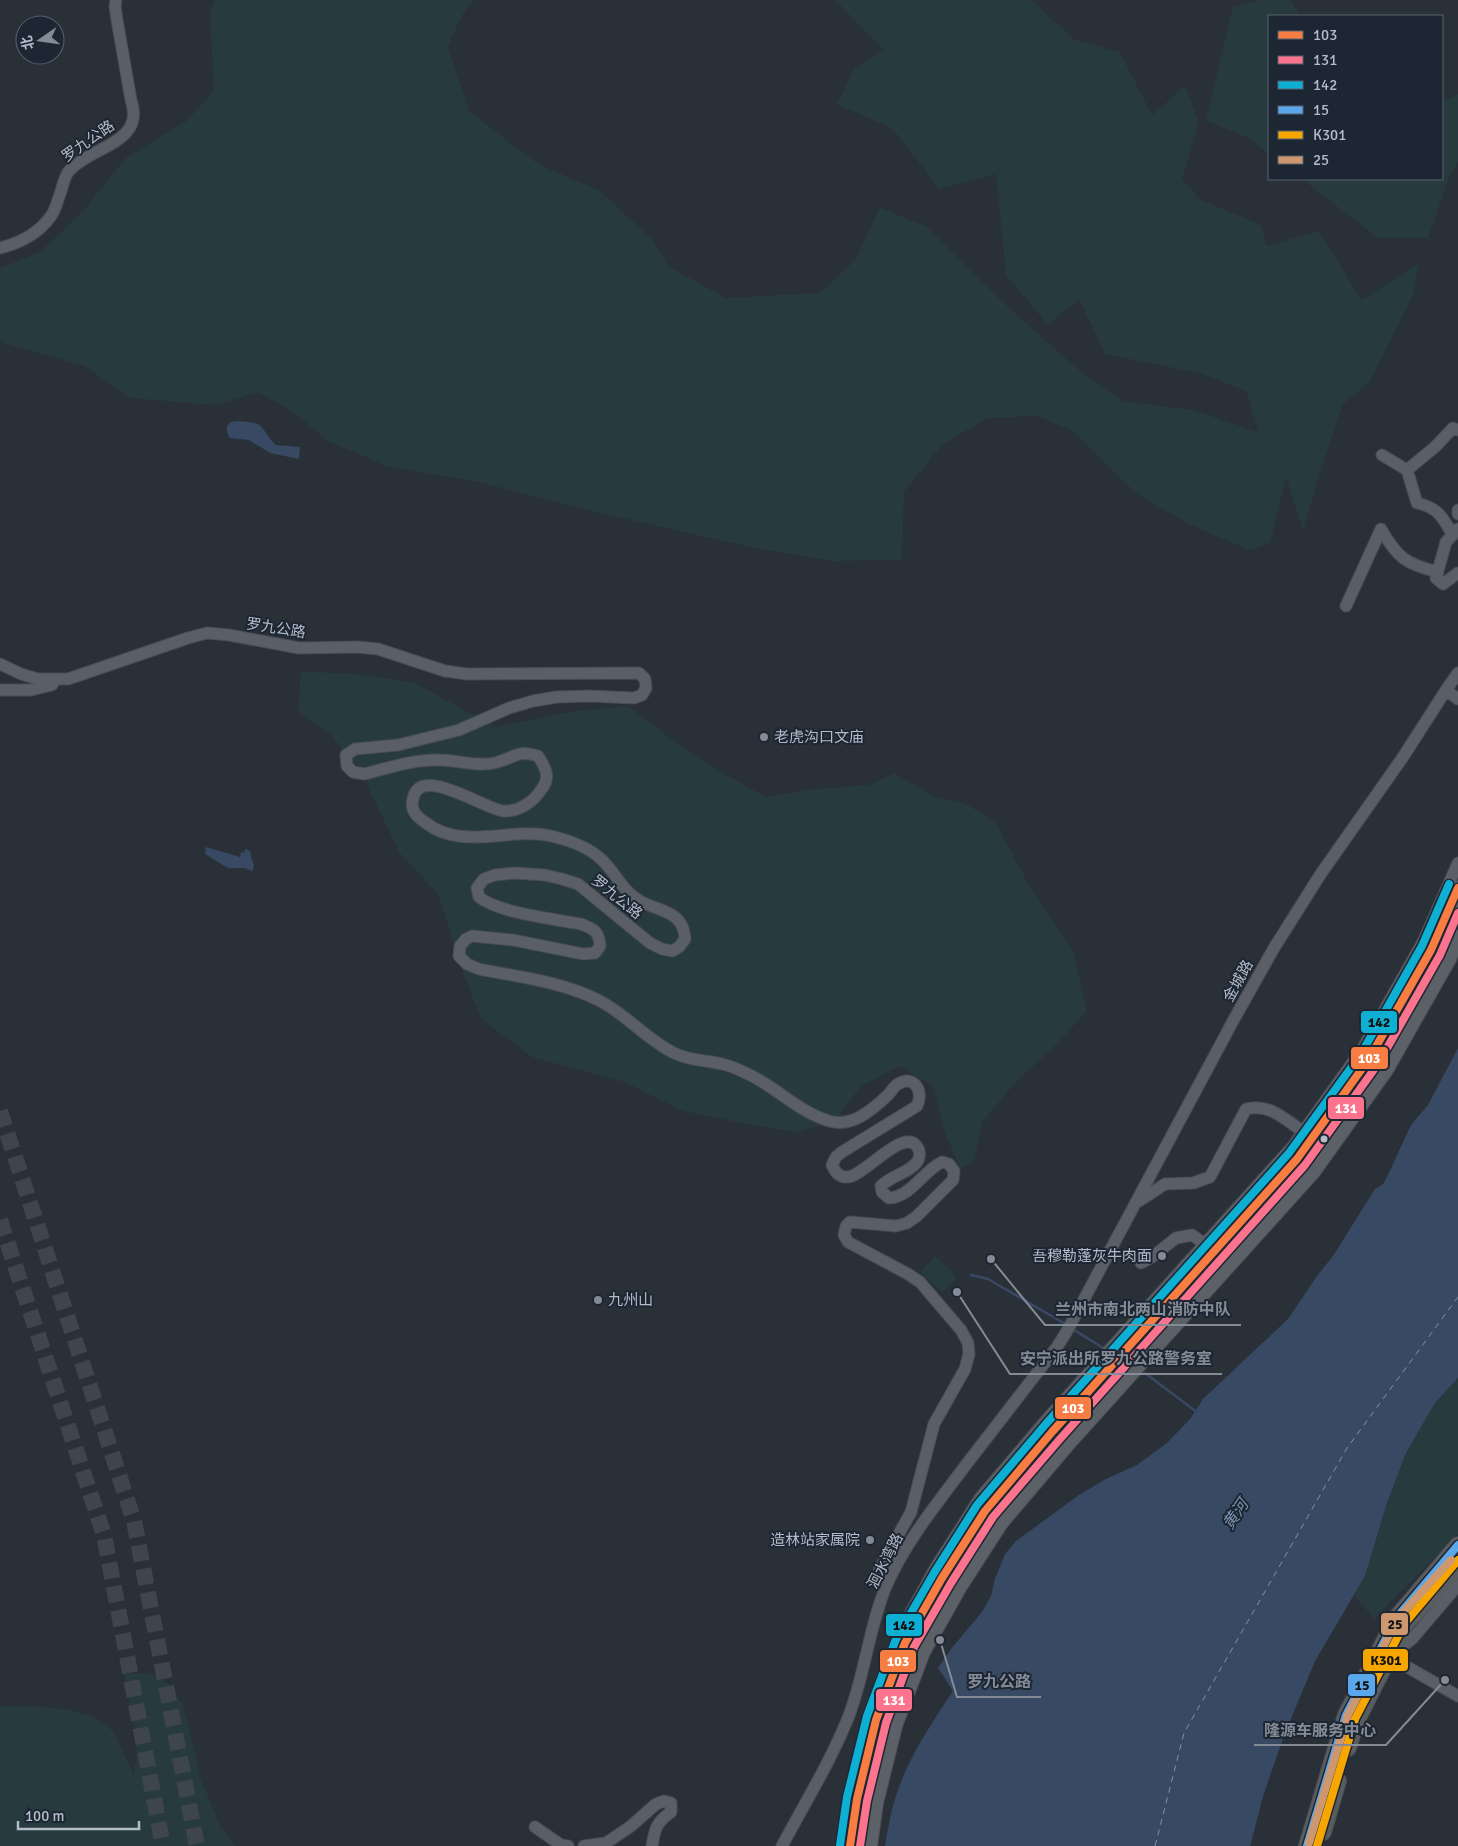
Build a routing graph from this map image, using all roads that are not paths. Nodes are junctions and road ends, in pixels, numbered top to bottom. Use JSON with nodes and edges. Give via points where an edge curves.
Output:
{"nodes":[{"id":1,"x":116,"y":0,"type":"edge"},
{"id":2,"x":0,"y":248,"type":"edge"},
{"id":3,"x":1458,"y":430,"type":"edge"},
{"id":4,"x":1382,"y":455,"type":"dead end"},
{"id":5,"x":1407,"y":470,"type":"junction"},
{"id":6,"x":1456,"y":532,"type":"edge"},
{"id":7,"x":1438,"y":572,"type":"junction"},
{"id":8,"x":1458,"y":573,"type":"edge"},
{"id":9,"x":1346,"y":606,"type":"dead end"},
{"id":10,"x":0,"y":664,"type":"edge"},
{"id":11,"x":1458,"y":673,"type":"edge"},
{"id":12,"x":55,"y":680,"type":"junction"},
{"id":13,"x":0,"y":690,"type":"edge"},
{"id":14,"x":1446,"y":690,"type":"junction"},
{"id":15,"x":1458,"y":699,"type":"edge"},
{"id":16,"x":1458,"y":863,"type":"edge"},
{"id":17,"x":1458,"y":888,"type":"edge"},
{"id":18,"x":1458,"y":937,"type":"edge"},
{"id":19,"x":1308,"y":1135,"type":"junction"},
{"id":20,"x":1137,"y":1202,"type":"junction"},
{"id":21,"x":1205,"y":1244,"type":"junction"},
{"id":22,"x":1141,"y":1263,"type":"dead end"},
{"id":23,"x":1073,"y":1320,"type":"joint"},
{"id":24,"x":1458,"y":1545,"type":"edge"},
{"id":25,"x":1458,"y":1567,"type":"edge"},
{"id":26,"x":888,"y":1583,"type":"junction"},
{"id":27,"x":1458,"y":1585,"type":"edge"},
{"id":28,"x":1384,"y":1654,"type":"junction"},
{"id":29,"x":1458,"y":1696,"type":"edge"},
{"id":30,"x":535,"y":1827,"type":"dead end"},
{"id":31,"x":568,"y":1846,"type":"edge"},
{"id":32,"x":584,"y":1846,"type":"edge"},
{"id":33,"x":652,"y":1846,"type":"edge"},
{"id":34,"x":782,"y":1846,"type":"edge"},
{"id":35,"x":841,"y":1846,"type":"edge"},
{"id":36,"x":850,"y":1846,"type":"edge"},
{"id":37,"x":870,"y":1846,"type":"edge"},
{"id":38,"x":1307,"y":1846,"type":"edge"},
{"id":39,"x":1319,"y":1846,"type":"edge"}],
"edges":[{"from":1,"to":2,"type":"street","name":"罗九公路","via":[[116,20],[134,109],[132,126],[122,137],[69,170],[52,215],[36,232]]},
{"from":3,"to":5,"type":"street","via":[[1453,428]]},
{"from":4,"to":5,"type":"street"},
{"from":5,"to":6,"type":"street","via":[[1417,504],[1429,506],[1439,513]]},
{"from":6,"to":7,"type":"street","via":[[1446,542]]},
{"from":7,"to":8,"type":"street","via":[[1436,578],[1443,584]]},
{"from":7,"to":9,"type":"street","via":[[1416,566],[1399,556],[1381,528]]},
{"from":10,"to":12,"type":"street","name":"罗九公路","via":[[38,679]]},
{"from":11,"to":14,"type":"street","name":"金城路"},
{"from":12,"to":13,"type":"street","via":[[52,685],[31,690]]},
{"from":12,"to":26,"type":"street","name":"罗九公路","via":[[68,679],[207,633],[299,648],[357,646],[378,649],[467,674],[639,673],[645,679],[646,688],[642,695],[634,698],[556,697],[533,701],[508,708],[459,730],[423,740],[355,748],[346,754],[347,766],[353,772],[364,774],[425,760],[478,764],[494,763],[528,752],[538,756],[546,768],[547,778],[535,799],[520,808],[504,811],[433,785],[424,785],[415,792],[411,805],[415,814],[441,832],[482,838],[538,834],[576,844],[603,860],[628,893],[640,902],[671,914],[684,930],[685,939],[679,947],[672,951],[662,949],[650,943],[578,884],[545,875],[495,875],[484,879],[477,888],[479,897],[487,904],[581,924],[593,929],[599,937],[600,946],[595,953],[584,954],[513,940],[472,936],[460,946],[459,956],[467,964],[581,992],[602,1001],[675,1054],[691,1060],[722,1064],[751,1075],[821,1119],[835,1123],[862,1116],[899,1084],[915,1084],[920,1092],[917,1106],[842,1152],[832,1165],[836,1173],[845,1178],[855,1176],[896,1145],[906,1141],[913,1143],[920,1156],[916,1163],[888,1178],[881,1186],[889,1198],[898,1198],[942,1162],[949,1164],[954,1171],[953,1180],[907,1223],[896,1226],[850,1222],[844,1235],[848,1242],[920,1282],[961,1330],[968,1343],[969,1354],[964,1368],[934,1424],[911,1512],[880,1568],[878,1577]]},
{"from":14,"to":15,"type":"street"},
{"from":14,"to":20,"type":"street","name":"金城路","via":[[1274,948]]},
{"from":16,"to":19,"type":"street","via":[[1424,940],[1364,1048]]},
{"from":17,"to":19,"type":"main road","via":[[1431,950],[1369,1060]]},
{"from":18,"to":37,"type":"main road","via":[[1449,959],[1386,1070],[1312,1172],[1001,1522],[923,1652],[895,1726],[876,1803]]},
{"from":19,"to":20,"type":"street","via":[[1268,1108],[1255,1106],[1246,1109],[1210,1177],[1193,1183],[1165,1184]]},
{"from":19,"to":21,"type":"street"},
{"from":19,"to":36,"type":"main road","via":[[1297,1159],[985,1511],[905,1643],[876,1720],[857,1799]]},
{"from":20,"to":23,"type":"street","name":"金城路"},
{"from":21,"to":22,"type":"street","via":[[1192,1235],[1176,1238]]},
{"from":21,"to":35,"type":"street","via":[[980,1498],[936,1567],[899,1634],[869,1714],[849,1794]]},
{"from":23,"to":26,"type":"street","name":"洄水湾路","via":[[1057,1347],[928,1515],[906,1547]]},
{"from":24,"to":28,"type":"highway","via":[[1397,1616]]},
{"from":25,"to":28,"type":"highway","via":[[1406,1623]]},
{"from":26,"to":34,"type":"street","name":"洄水湾路","via":[[848,1718]]},
{"from":27,"to":28,"type":"street","via":[[1412,1639]]},
{"from":28,"to":29,"type":"street"},
{"from":28,"to":38,"type":"highway","via":[[1346,1715]]},
{"from":28,"to":39,"type":"highway","via":[[1357,1720]]},
{"from":30,"to":31,"type":"street","via":[[561,1845]]},
{"from":32,"to":33,"type":"street","via":[[606,1843],[656,1804],[671,1803],[671,1812],[659,1821],[654,1832]]}]}
